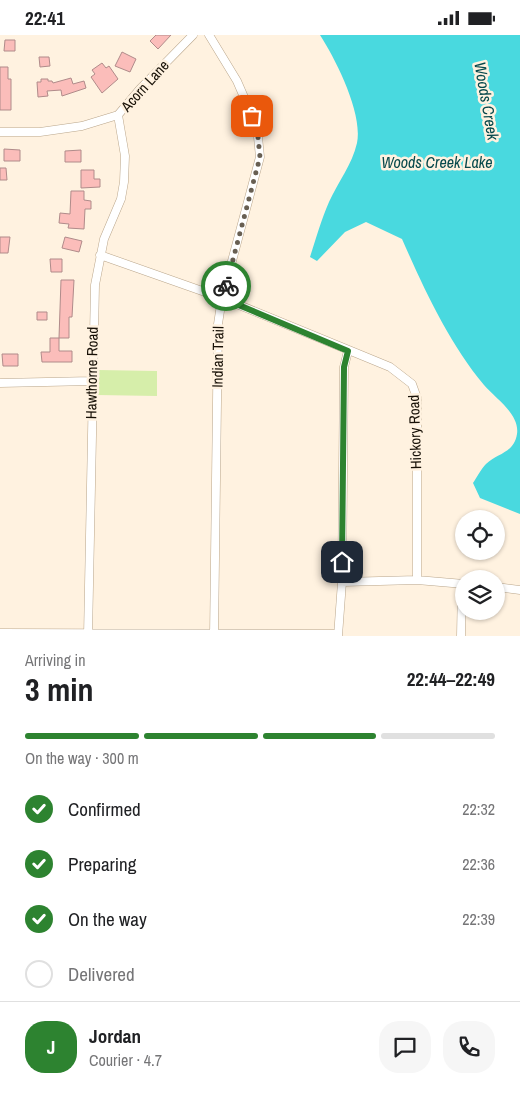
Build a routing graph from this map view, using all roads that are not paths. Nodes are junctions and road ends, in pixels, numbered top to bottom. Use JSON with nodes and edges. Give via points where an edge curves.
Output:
{"nodes":[{"id":1,"x":193,"y":35,"type":"edge"},
{"id":2,"x":209,"y":35,"type":"edge"},
{"id":3,"x":118,"y":115,"type":"junction"},
{"id":4,"x":0,"y":132,"type":"edge"},
{"id":5,"x":100,"y":255,"type":"junction"},
{"id":6,"x":222,"y":298,"type":"junction"},
{"id":7,"x":348,"y":351,"type":"junction"},
{"id":8,"x":92,"y":381,"type":"junction"},
{"id":9,"x":0,"y":383,"type":"edge"},
{"id":10,"x":417,"y":580,"type":"junction"},
{"id":11,"x":342,"y":582,"type":"junction"},
{"id":12,"x":455,"y":583,"type":"edge"},
{"id":13,"x":505,"y":588,"type":"edge"},
{"id":14,"x":520,"y":590,"type":"edge"},
{"id":15,"x":462,"y":620,"type":"edge"},
{"id":16,"x":0,"y":633,"type":"edge"},
{"id":17,"x":88,"y":635,"type":"edge"},
{"id":18,"x":214,"y":635,"type":"edge"},
{"id":19,"x":338,"y":635,"type":"edge"},
{"id":20,"x":461,"y":636,"type":"edge"}],
"edges":[{"from":1,"to":3,"type":"street","name":"Acorn Lane"},
{"from":2,"to":6,"type":"street","name":"Indian Trail","via":[[236,81],[257,127],[260,143],[260,157]]},
{"from":3,"to":4,"type":"street","name":"Acorn Lane","via":[[82,126],[40,132]]},
{"from":3,"to":5,"type":"street","name":"Hawthorne Road","via":[[125,156],[124,182]]},
{"from":5,"to":6,"type":"street","name":"Hickory Road"},
{"from":5,"to":8,"type":"street","name":"Hawthorne Road","via":[[94,285]]},
{"from":6,"to":7,"type":"street","name":"Hickory Road"},
{"from":6,"to":18,"type":"street","name":"Indian Trail","via":[[218,324]]},
{"from":7,"to":10,"type":"street","name":"Hickory Road","via":[[390,367],[412,384],[417,399]]},
{"from":7,"to":11,"type":"street","via":[[344,367]]},
{"from":8,"to":9,"type":"street"},
{"from":8,"to":17,"type":"street","name":"Hawthorne Road"},
{"from":10,"to":11,"type":"street"},
{"from":10,"to":12,"type":"street"},
{"from":11,"to":19,"type":"street"},
{"from":13,"to":14,"type":"street"},
{"from":15,"to":20,"type":"street"},
{"from":16,"to":17,"type":"street"},
{"from":17,"to":18,"type":"street"},
{"from":18,"to":19,"type":"street"}]}
